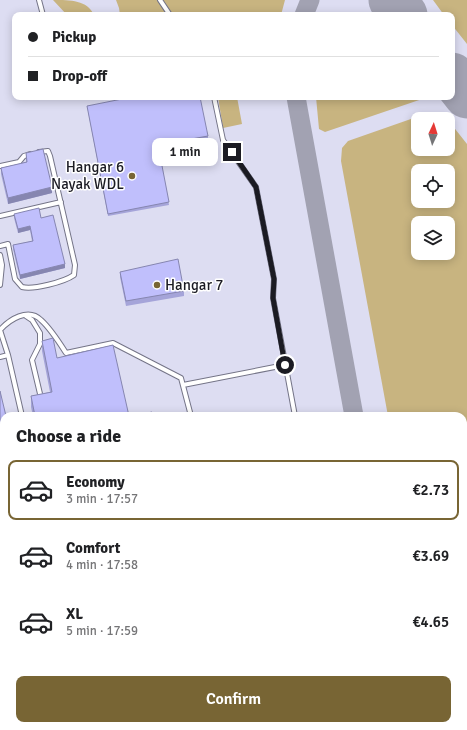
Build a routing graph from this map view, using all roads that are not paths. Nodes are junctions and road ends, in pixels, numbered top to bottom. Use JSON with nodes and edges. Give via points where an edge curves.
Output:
{"nodes":[{"id":1,"x":39,"y":0,"type":"edge"},
{"id":2,"x":160,"y":0,"type":"edge"},
{"id":3,"x":42,"y":12,"type":"edge"},
{"id":4,"x":168,"y":12,"type":"edge"},
{"id":5,"x":215,"y":100,"type":"edge"},
{"id":6,"x":0,"y":166,"type":"edge"},
{"id":7,"x":60,"y":202,"type":"junction"},
{"id":8,"x":0,"y":216,"type":"edge"},
{"id":9,"x":0,"y":246,"type":"edge"},
{"id":10,"x":0,"y":255,"type":"edge"},
{"id":11,"x":0,"y":285,"type":"edge"},
{"id":12,"x":26,"y":315,"type":"junction"},
{"id":13,"x":0,"y":330,"type":"edge"},
{"id":14,"x":8,"y":355,"type":"junction"},
{"id":15,"x":0,"y":357,"type":"edge"},
{"id":16,"x":285,"y":365,"type":"junction"},
{"id":17,"x":183,"y":385,"type":"junction"},
{"id":18,"x":41,"y":398,"type":"edge"},
{"id":19,"x":21,"y":412,"type":"edge"},
{"id":20,"x":190,"y":412,"type":"edge"},
{"id":21,"x":294,"y":412,"type":"edge"}],
"edges":[{"from":1,"to":3,"type":"lane"},
{"from":2,"to":4,"type":"lane"},
{"from":5,"to":16,"type":"lane","via":[[223,140],[256,187],[274,279],[273,298]]},
{"from":6,"to":7,"type":"lane","via":[[19,162],[24,156],[48,151]]},
{"from":7,"to":8,"type":"lane"},
{"from":7,"to":9,"type":"lane","via":[[75,265],[74,275],[30,288],[22,287],[15,279],[8,244]]},
{"from":10,"to":11,"type":"lane"},
{"from":12,"to":13,"type":"lane","via":[[14,317]]},
{"from":12,"to":17,"type":"lane","via":[[40,318],[66,353],[113,343],[180,378]]},
{"from":12,"to":18,"type":"lane","via":[[40,333],[40,344],[32,360]]},
{"from":13,"to":14,"type":"lane"},
{"from":14,"to":15,"type":"lane"},
{"from":14,"to":19,"type":"lane"},
{"from":16,"to":17,"type":"lane"},
{"from":16,"to":21,"type":"lane"},
{"from":17,"to":20,"type":"lane"}]}
